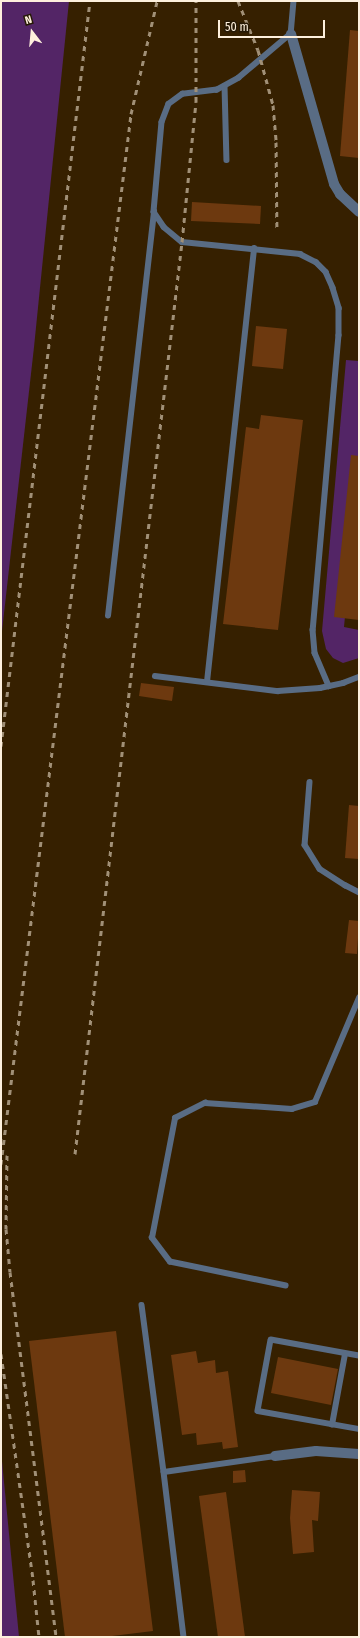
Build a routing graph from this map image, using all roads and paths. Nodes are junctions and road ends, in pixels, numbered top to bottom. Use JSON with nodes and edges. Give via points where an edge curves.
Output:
{"nodes":[{"id":1,"x":294,"y":1,"type":"edge"},
{"id":2,"x":292,"y":34,"type":"junction"},
{"id":3,"x":225,"y":86,"type":"junction"},
{"id":4,"x":227,"y":160,"type":"dead end"},
{"id":5,"x":154,"y":212,"type":"junction"},
{"id":6,"x":359,"y":212,"type":"edge"},
{"id":7,"x":254,"y":249,"type":"junction"},
{"id":8,"x":108,"y":616,"type":"dead end"},
{"id":9,"x":155,"y":676,"type":"dead end"},
{"id":10,"x":359,"y":677,"type":"edge"},
{"id":11,"x":208,"y":682,"type":"junction"},
{"id":12,"x":329,"y":686,"type":"junction"},
{"id":13,"x":310,"y":782,"type":"dead end"},
{"id":14,"x":359,"y":892,"type":"edge"},
{"id":15,"x":359,"y":998,"type":"edge"},
{"id":16,"x":286,"y":1286,"type":"dead end"},
{"id":17,"x":142,"y":1306,"type":"dead end"},
{"id":18,"x":345,"y":1354,"type":"junction"},
{"id":19,"x":359,"y":1356,"type":"edge"},
{"id":20,"x":332,"y":1425,"type":"junction"},
{"id":21,"x":359,"y":1430,"type":"edge"},
{"id":22,"x":359,"y":1454,"type":"edge"},
{"id":23,"x":275,"y":1456,"type":"joint"},
{"id":24,"x":164,"y":1472,"type":"junction"},
{"id":25,"x":184,"y":1637,"type":"edge"}],
"edges":[{"from":1,"to":2,"type":"lane"},
{"from":2,"to":3,"type":"lane","via":[[239,78]]},
{"from":2,"to":6,"type":"street","via":[[334,184],[340,194]]},
{"from":3,"to":4,"type":"lane"},
{"from":3,"to":5,"type":"lane","via":[[216,90],[184,94],[169,104],[162,122]]},
{"from":5,"to":7,"type":"lane","via":[[164,227],[182,242]]},
{"from":5,"to":8,"type":"lane"},
{"from":7,"to":11,"type":"lane"},
{"from":7,"to":12,"type":"lane","via":[[300,254],[316,262],[326,272],[339,308],[339,335],[313,630],[316,653]]},
{"from":9,"to":11,"type":"lane"},
{"from":10,"to":12,"type":"lane"},
{"from":11,"to":12,"type":"lane","via":[[278,691]]},
{"from":13,"to":14,"type":"lane","via":[[305,845],[320,869]]},
{"from":15,"to":16,"type":"lane","via":[[315,1102],[292,1109],[205,1103],[175,1118],[152,1238],[170,1262]]},
{"from":17,"to":24,"type":"lane"},
{"from":18,"to":19,"type":"lane"},
{"from":18,"to":20,"type":"lane"},
{"from":18,"to":20,"type":"lane","via":[[271,1340],[258,1411]]},
{"from":20,"to":21,"type":"lane"},
{"from":22,"to":23,"type":"street","via":[[316,1451]]},
{"from":23,"to":24,"type":"lane"},
{"from":24,"to":25,"type":"lane"}]}
